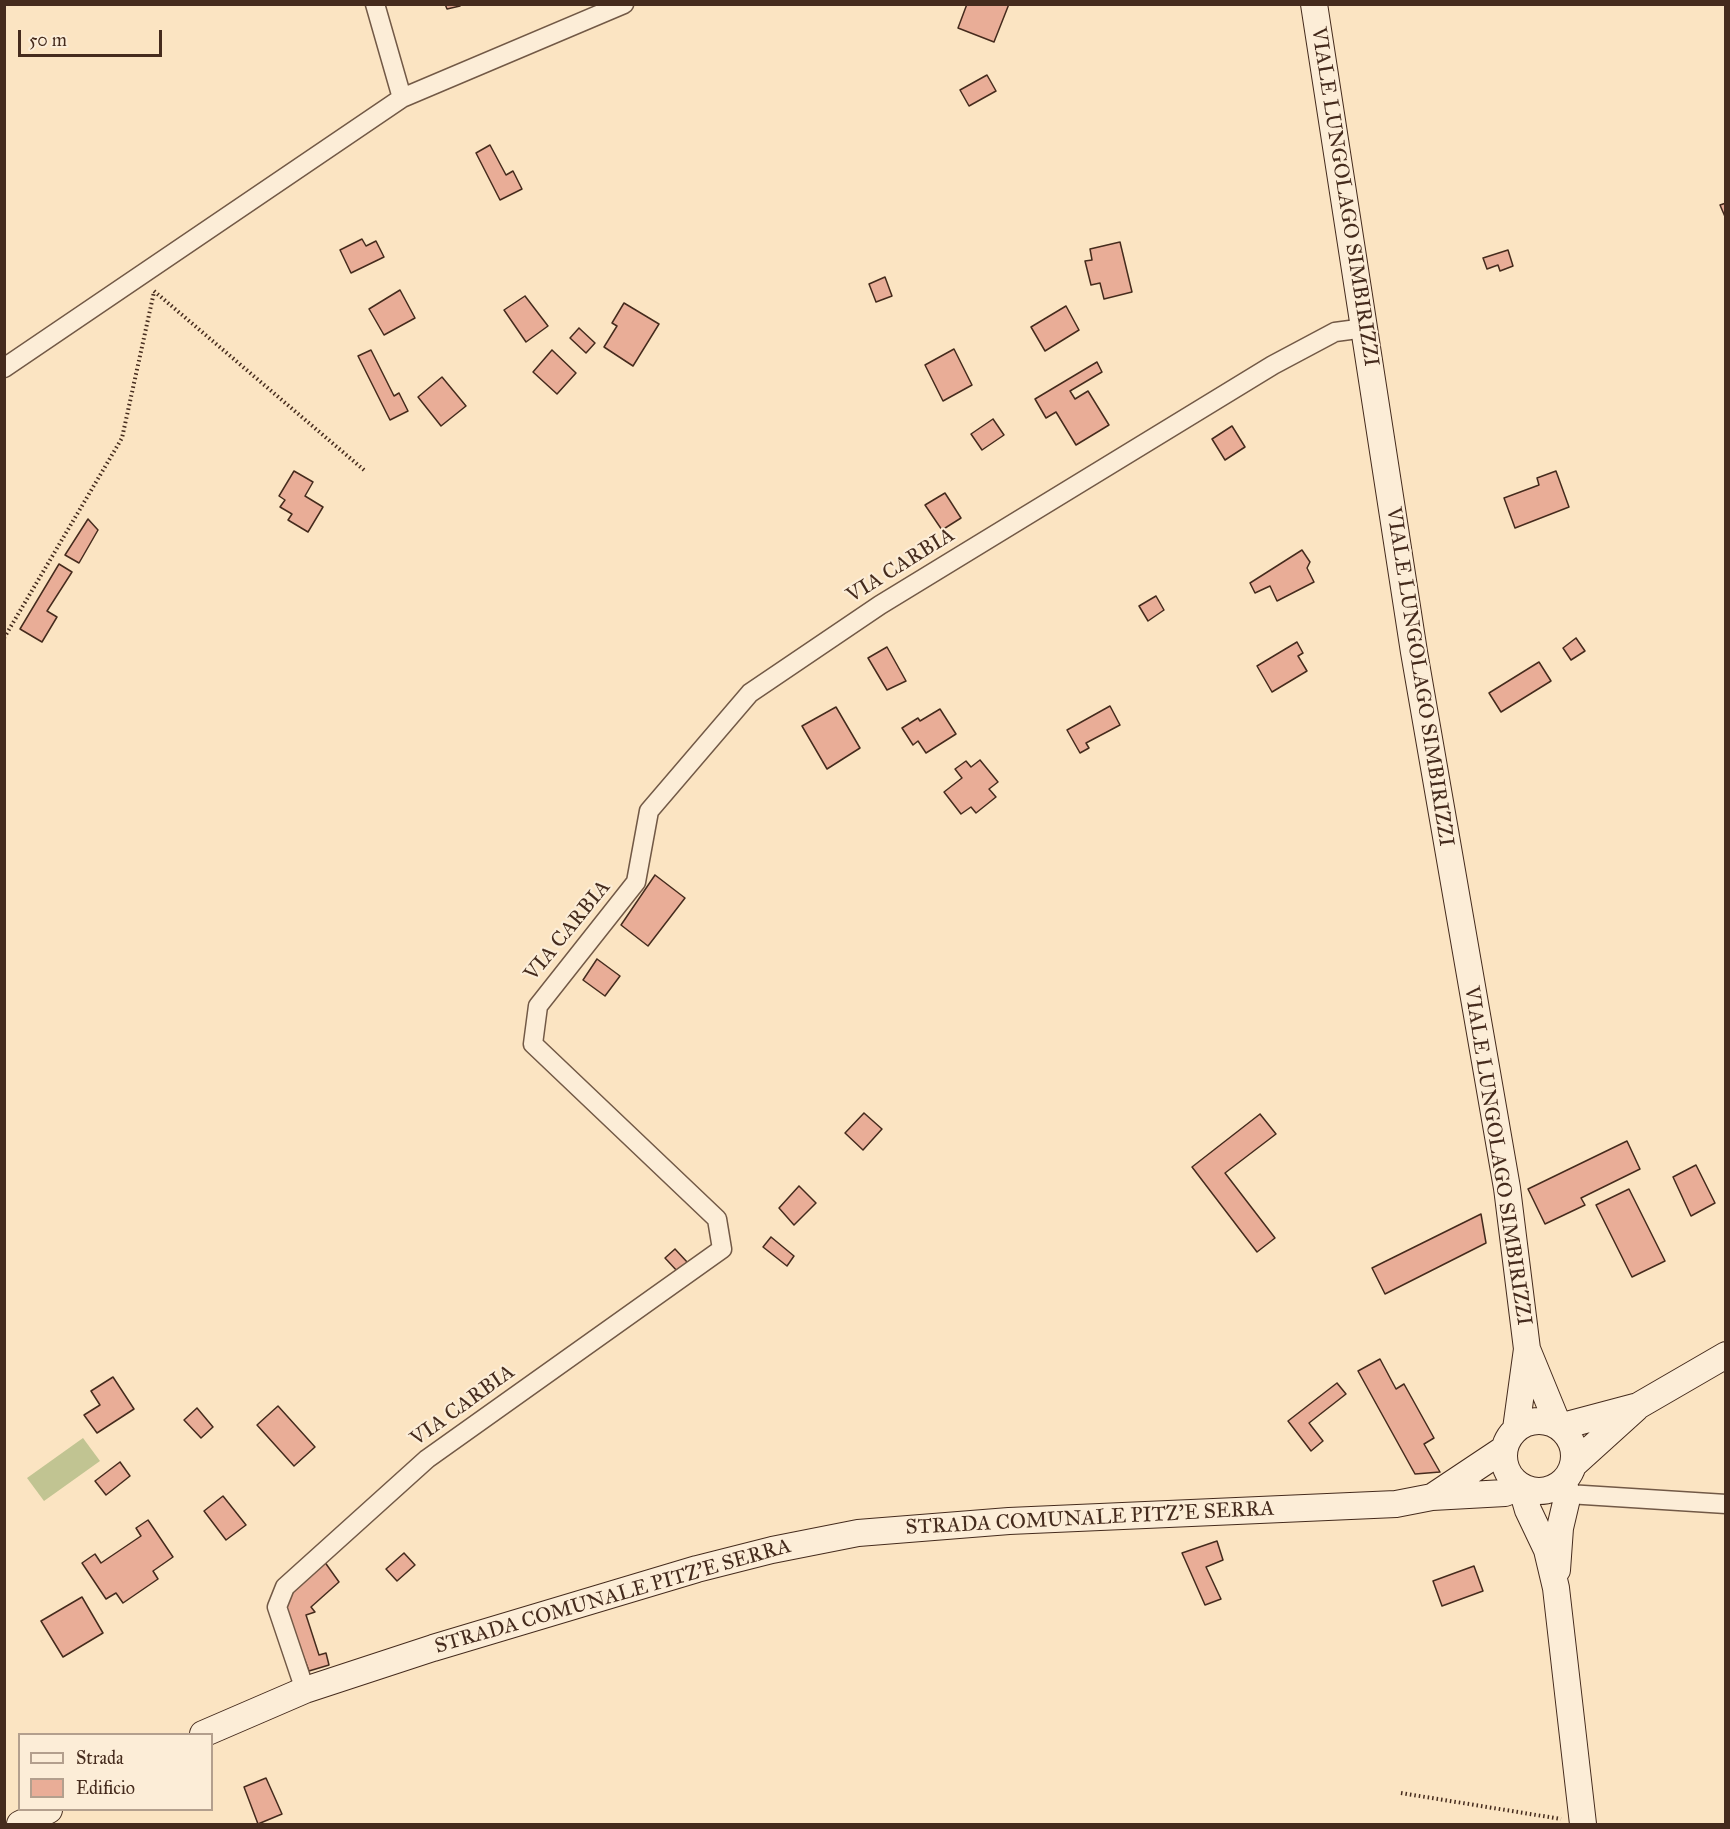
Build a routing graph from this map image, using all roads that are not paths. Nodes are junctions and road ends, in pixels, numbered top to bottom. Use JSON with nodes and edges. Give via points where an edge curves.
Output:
{"nodes":[{"id":1,"x":375,"y":4,"type":"edge"},
{"id":2,"x":624,"y":4,"type":"edge"},
{"id":3,"x":1314,"y":4,"type":"edge"},
{"id":4,"x":402,"y":98,"type":"junction"},
{"id":5,"x":1365,"y":328,"type":"junction"},
{"id":6,"x":4,"y":368,"type":"edge"},
{"id":7,"x":1527,"y":1349,"type":"junction"},
{"id":8,"x":1725,"y":1355,"type":"edge"},
{"id":9,"x":1638,"y":1406,"type":"junction"},
{"id":10,"x":1559,"y":1427,"type":"junction"},
{"id":11,"x":1510,"y":1439,"type":"junction"},
{"id":12,"x":1570,"y":1478,"type":"junction"},
{"id":13,"x":1521,"y":1486,"type":"junction"},
{"id":14,"x":1432,"y":1497,"type":"junction"},
{"id":15,"x":1725,"y":1504,"type":"edge"},
{"id":16,"x":1556,"y":1588,"type":"junction"},
{"id":17,"x":305,"y":1690,"type":"junction"},
{"id":18,"x":205,"y":1733,"type":"edge"},
{"id":19,"x":46,"y":1811,"type":"edge"},
{"id":20,"x":1583,"y":1823,"type":"edge"},
{"id":21,"x":20,"y":1824,"type":"edge"}],
"edges":[{"from":1,"to":4,"type":"street"},
{"from":2,"to":4,"type":"street"},
{"from":3,"to":5,"type":"main road","name":"VIALE LUNGOLAGO SIMBIRIZZI"},
{"from":4,"to":6,"type":"street"},
{"from":5,"to":7,"type":"main road","name":"VIALE LUNGOLAGO SIMBIRIZZI","via":[[1441,819],[1507,1188]]},
{"from":5,"to":17,"type":"street","name":"VIA CARBIA","via":[[1335,332],[1273,365],[880,605],[750,693],[649,811],[636,882],[538,1006],[533,1044],[717,1219],[722,1249],[427,1459],[285,1587],[277,1607]]},
{"from":7,"to":10,"type":"main road","name":"VIALE LUNGOLAGO SIMBIRIZZI"},
{"from":7,"to":11,"type":"main road","name":"VIALE LUNGOLAGO SIMBIRIZZI"},
{"from":8,"to":9,"type":"main road"},
{"from":9,"to":10,"type":"main road"},
{"from":9,"to":12,"type":"main road"},
{"from":10,"to":11,"type":"main road","via":[[1537,1421]]},
{"from":10,"to":12,"type":"main road","via":[[1572,1444]]},
{"from":11,"to":13,"type":"main road","via":[[1505,1466]]},
{"from":11,"to":14,"type":"main road","name":"STRADA COMUNALE PITZ'E SERRA"},
{"from":12,"to":13,"type":"main road","via":[[1547,1489],[1533,1491]]},
{"from":12,"to":15,"type":"street"},
{"from":12,"to":16,"type":"main road","via":[[1560,1528]]},
{"from":13,"to":14,"type":"main road","name":"STRADA COMUNALE PITZ'E SERRA","via":[[1505,1493]]},
{"from":13,"to":16,"type":"main road","via":[[1547,1550]]},
{"from":14,"to":17,"type":"main road","name":"STRADA COMUNALE PITZ'E SERRA","via":[[1396,1504],[1009,1521],[858,1533],[697,1569]]},
{"from":16,"to":20,"type":"main road"},
{"from":17,"to":18,"type":"main road","name":"STRADA COMUNALE PITZ'E SERRA"},
{"from":19,"to":21,"type":"main road"}]}
